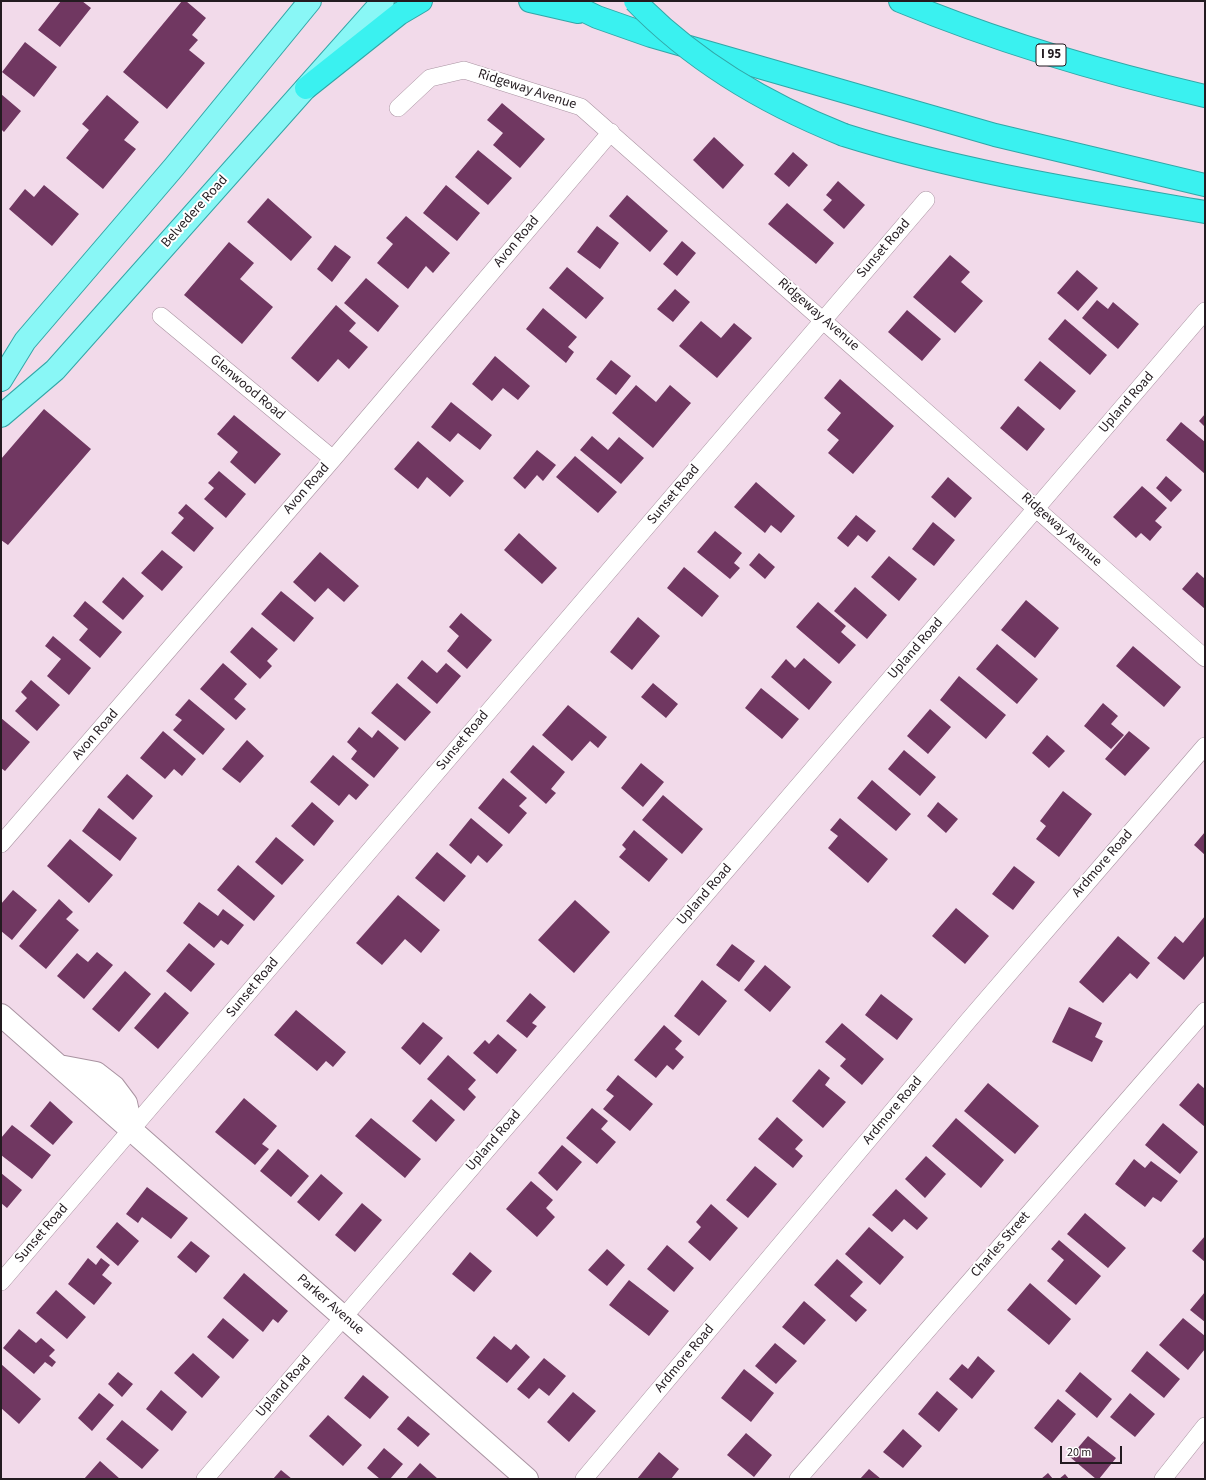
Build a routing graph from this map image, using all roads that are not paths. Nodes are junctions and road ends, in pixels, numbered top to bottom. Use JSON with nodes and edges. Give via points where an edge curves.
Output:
{"nodes":[{"id":1,"x":310,"y":1,"type":"edge"},
{"id":2,"x":383,"y":1,"type":"edge"},
{"id":3,"x":421,"y":1,"type":"edge"},
{"id":4,"x":530,"y":1,"type":"edge"},
{"id":5,"x":564,"y":1,"type":"edge"},
{"id":6,"x":635,"y":1,"type":"edge"},
{"id":7,"x":900,"y":1,"type":"edge"},
{"id":8,"x":597,"y":17,"type":"junction"},
{"id":9,"x":306,"y":88,"type":"junction"},
{"id":10,"x":1205,"y":96,"type":"edge"},
{"id":11,"x":398,"y":108,"type":"dead end"},
{"id":12,"x":611,"y":132,"type":"junction"},
{"id":13,"x":1205,"y":185,"type":"edge"},
{"id":14,"x":926,"y":200,"type":"dead end"},
{"id":15,"x":1205,"y":212,"type":"edge"},
{"id":16,"x":1205,"y":311,"type":"edge"},
{"id":17,"x":162,"y":316,"type":"dead end"},
{"id":18,"x":823,"y":320,"type":"junction"},
{"id":19,"x":1,"y":380,"type":"edge"},
{"id":20,"x":1,"y":416,"type":"edge"},
{"id":21,"x":333,"y":459,"type":"junction"},
{"id":22,"x":1036,"y":508,"type":"junction"},
{"id":23,"x":1205,"y":658,"type":"edge"},
{"id":24,"x":1205,"y":746,"type":"edge"},
{"id":25,"x":1,"y":844,"type":"edge"},
{"id":26,"x":1205,"y":1011,"type":"edge"},
{"id":27,"x":1,"y":1015,"type":"edge"},
{"id":28,"x":132,"y":1130,"type":"junction"},
{"id":29,"x":1,"y":1282,"type":"edge"},
{"id":30,"x":344,"y":1317,"type":"junction"},
{"id":31,"x":1205,"y":1426,"type":"edge"},
{"id":32,"x":205,"y":1479,"type":"edge"},
{"id":33,"x":527,"y":1479,"type":"edge"},
{"id":34,"x":584,"y":1479,"type":"edge"},
{"id":35,"x":798,"y":1479,"type":"edge"},
{"id":36,"x":1163,"y":1479,"type":"edge"}],
"edges":[{"from":1,"to":19,"type":"main road","via":[[174,167],[25,341]]},
{"from":2,"to":9,"type":"main road","name":"Belvedere Road"},
{"from":3,"to":9,"type":"highway","via":[[389,21]]},
{"from":4,"to":8,"type":"highway"},
{"from":5,"to":8,"type":"highway"},
{"from":6,"to":15,"type":"highway","bridge":true,"via":[[670,34],[722,74],[781,108],[844,135],[921,158],[1007,177]]},
{"from":7,"to":10,"type":"highway","number":"I 95","via":[[978,31],[1089,67]]},
{"from":8,"to":13,"type":"highway","via":[[651,36],[995,135]]},
{"from":9,"to":20,"type":"main road","name":"Belvedere Road","via":[[55,370]]},
{"from":11,"to":12,"type":"street","name":"Ridgeway Avenue","via":[[430,78],[464,70],[581,107]]},
{"from":12,"to":18,"type":"street","name":"Ridgeway Avenue"},
{"from":12,"to":21,"type":"street","name":"Avon Road"},
{"from":14,"to":18,"type":"street","name":"Sunset Road"},
{"from":16,"to":22,"type":"street","name":"Upland Road"},
{"from":17,"to":21,"type":"street","name":"Glenwood Road"},
{"from":18,"to":22,"type":"street","name":"Ridgeway Avenue"},
{"from":18,"to":28,"type":"street","name":"Sunset Road"},
{"from":21,"to":25,"type":"street","name":"Avon Road"},
{"from":22,"to":23,"type":"street","name":"Ridgeway Avenue"},
{"from":22,"to":30,"type":"street","name":"Upland Road"},
{"from":24,"to":34,"type":"street","name":"Ardmore Road","via":[[968,1021]]},
{"from":26,"to":35,"type":"street","name":"Charles Street"},
{"from":27,"to":28,"type":"street","via":[[59,1066],[96,1073],[114,1087],[126,1103]]},
{"from":28,"to":29,"type":"street","name":"Sunset Road"},
{"from":28,"to":30,"type":"street","name":"Parker Avenue"},
{"from":30,"to":32,"type":"street","name":"Upland Road"},
{"from":30,"to":33,"type":"street","name":"Parker Avenue"},
{"from":31,"to":36,"type":"street"}]}
